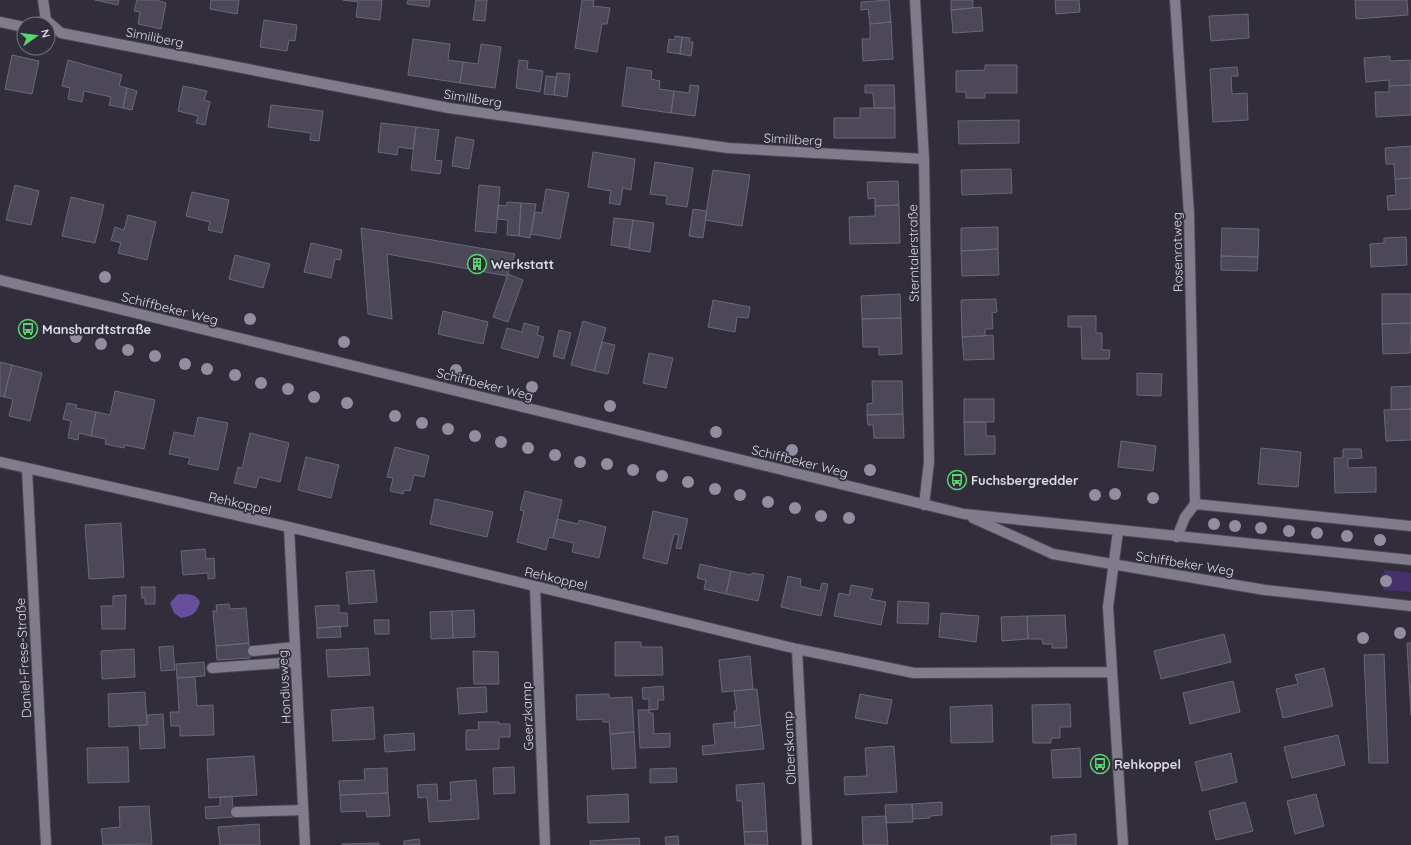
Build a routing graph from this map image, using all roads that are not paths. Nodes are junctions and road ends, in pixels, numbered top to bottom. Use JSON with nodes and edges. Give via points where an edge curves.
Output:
{"nodes":[{"id":1,"x":43,"y":0,"type":"edge"},
{"id":2,"x":915,"y":0,"type":"edge"},
{"id":3,"x":1175,"y":0,"type":"edge"},
{"id":4,"x":45,"y":16,"type":"edge"},
{"id":5,"x":0,"y":22,"type":"edge"},
{"id":6,"x":16,"y":25,"type":"edge"},
{"id":7,"x":56,"y":29,"type":"edge"},
{"id":8,"x":924,"y":159,"type":"junction"},
{"id":9,"x":0,"y":280,"type":"edge"},
{"id":10,"x":0,"y":462,"type":"edge"},
{"id":11,"x":27,"y":469,"type":"junction"},
{"id":12,"x":1195,"y":504,"type":"junction"},
{"id":13,"x":924,"y":505,"type":"junction"},
{"id":14,"x":964,"y":514,"type":"junction"},
{"id":15,"x":1411,"y":526,"type":"edge"},
{"id":16,"x":288,"y":527,"type":"junction"},
{"id":17,"x":1118,"y":531,"type":"junction"},
{"id":18,"x":1177,"y":537,"type":"junction"},
{"id":19,"x":1411,"y":560,"type":"edge"},
{"id":20,"x":1114,"y":564,"type":"junction"},
{"id":21,"x":535,"y":587,"type":"junction"},
{"id":22,"x":1411,"y":606,"type":"edge"},
{"id":23,"x":295,"y":647,"type":"junction"},
{"id":24,"x":797,"y":649,"type":"junction"},
{"id":25,"x":254,"y":651,"type":"dead end"},
{"id":26,"x":295,"y":662,"type":"junction"},
{"id":27,"x":212,"y":668,"type":"dead end"},
{"id":28,"x":1111,"y":672,"type":"junction"},
{"id":29,"x":303,"y":810,"type":"junction"},
{"id":30,"x":236,"y":812,"type":"dead end"},
{"id":31,"x":46,"y":845,"type":"edge"},
{"id":32,"x":305,"y":845,"type":"edge"},
{"id":33,"x":545,"y":845,"type":"edge"},
{"id":34,"x":807,"y":845,"type":"edge"},
{"id":35,"x":1123,"y":845,"type":"edge"}],
"edges":[{"from":1,"to":4,"type":"street"},
{"from":2,"to":8,"type":"street","name":"Sterntalerstraße"},
{"from":3,"to":12,"type":"street","name":"Rosenrotweg","via":[[1189,214]]},
{"from":5,"to":6,"type":"street"},
{"from":7,"to":8,"type":"street","name":"Similiberg","via":[[61,33],[449,108],[728,148]]},
{"from":8,"to":13,"type":"street","name":"Sterntalerstraße","via":[[928,462]]},
{"from":9,"to":13,"type":"street","name":"Schiffbeker Weg"},
{"from":10,"to":11,"type":"street","name":"Rehkoppel"},
{"from":11,"to":16,"type":"street","name":"Rehkoppel"},
{"from":11,"to":31,"type":"street","name":"Daniel-Frese-Straße"},
{"from":12,"to":15,"type":"street"},
{"from":12,"to":18,"type":"street","name":"Schiffbeker Weg","via":[[1185,517]]},
{"from":13,"to":14,"type":"street","name":"Schiffbeker Weg"},
{"from":14,"to":17,"type":"street","name":"Schiffbeker Weg"},
{"from":14,"to":20,"type":"street","name":"Schiffbeker Weg","via":[[1053,554]]},
{"from":16,"to":21,"type":"street","name":"Rehkoppel"},
{"from":16,"to":23,"type":"street","name":"Hondiusweg"},
{"from":17,"to":18,"type":"street","name":"Schiffbeker Weg"},
{"from":17,"to":20,"type":"street"},
{"from":18,"to":19,"type":"street","name":"Schiffbeker Weg"},
{"from":20,"to":22,"type":"street","name":"Schiffbeker Weg","via":[[1265,590]]},
{"from":20,"to":28,"type":"street","via":[[1108,607]]},
{"from":21,"to":24,"type":"street","name":"Rehkoppel"},
{"from":21,"to":33,"type":"street","name":"Geerzkamp"},
{"from":23,"to":25,"type":"street"},
{"from":23,"to":26,"type":"street","name":"Hondiusweg"},
{"from":24,"to":28,"type":"street","name":"Rehkoppel","via":[[914,673]]},
{"from":24,"to":34,"type":"street","name":"Olberskamp"},
{"from":26,"to":27,"type":"street"},
{"from":26,"to":29,"type":"street","name":"Hondiusweg"},
{"from":28,"to":35,"type":"street"},
{"from":29,"to":30,"type":"street"},
{"from":29,"to":32,"type":"street","name":"Hondiusweg"}]}
